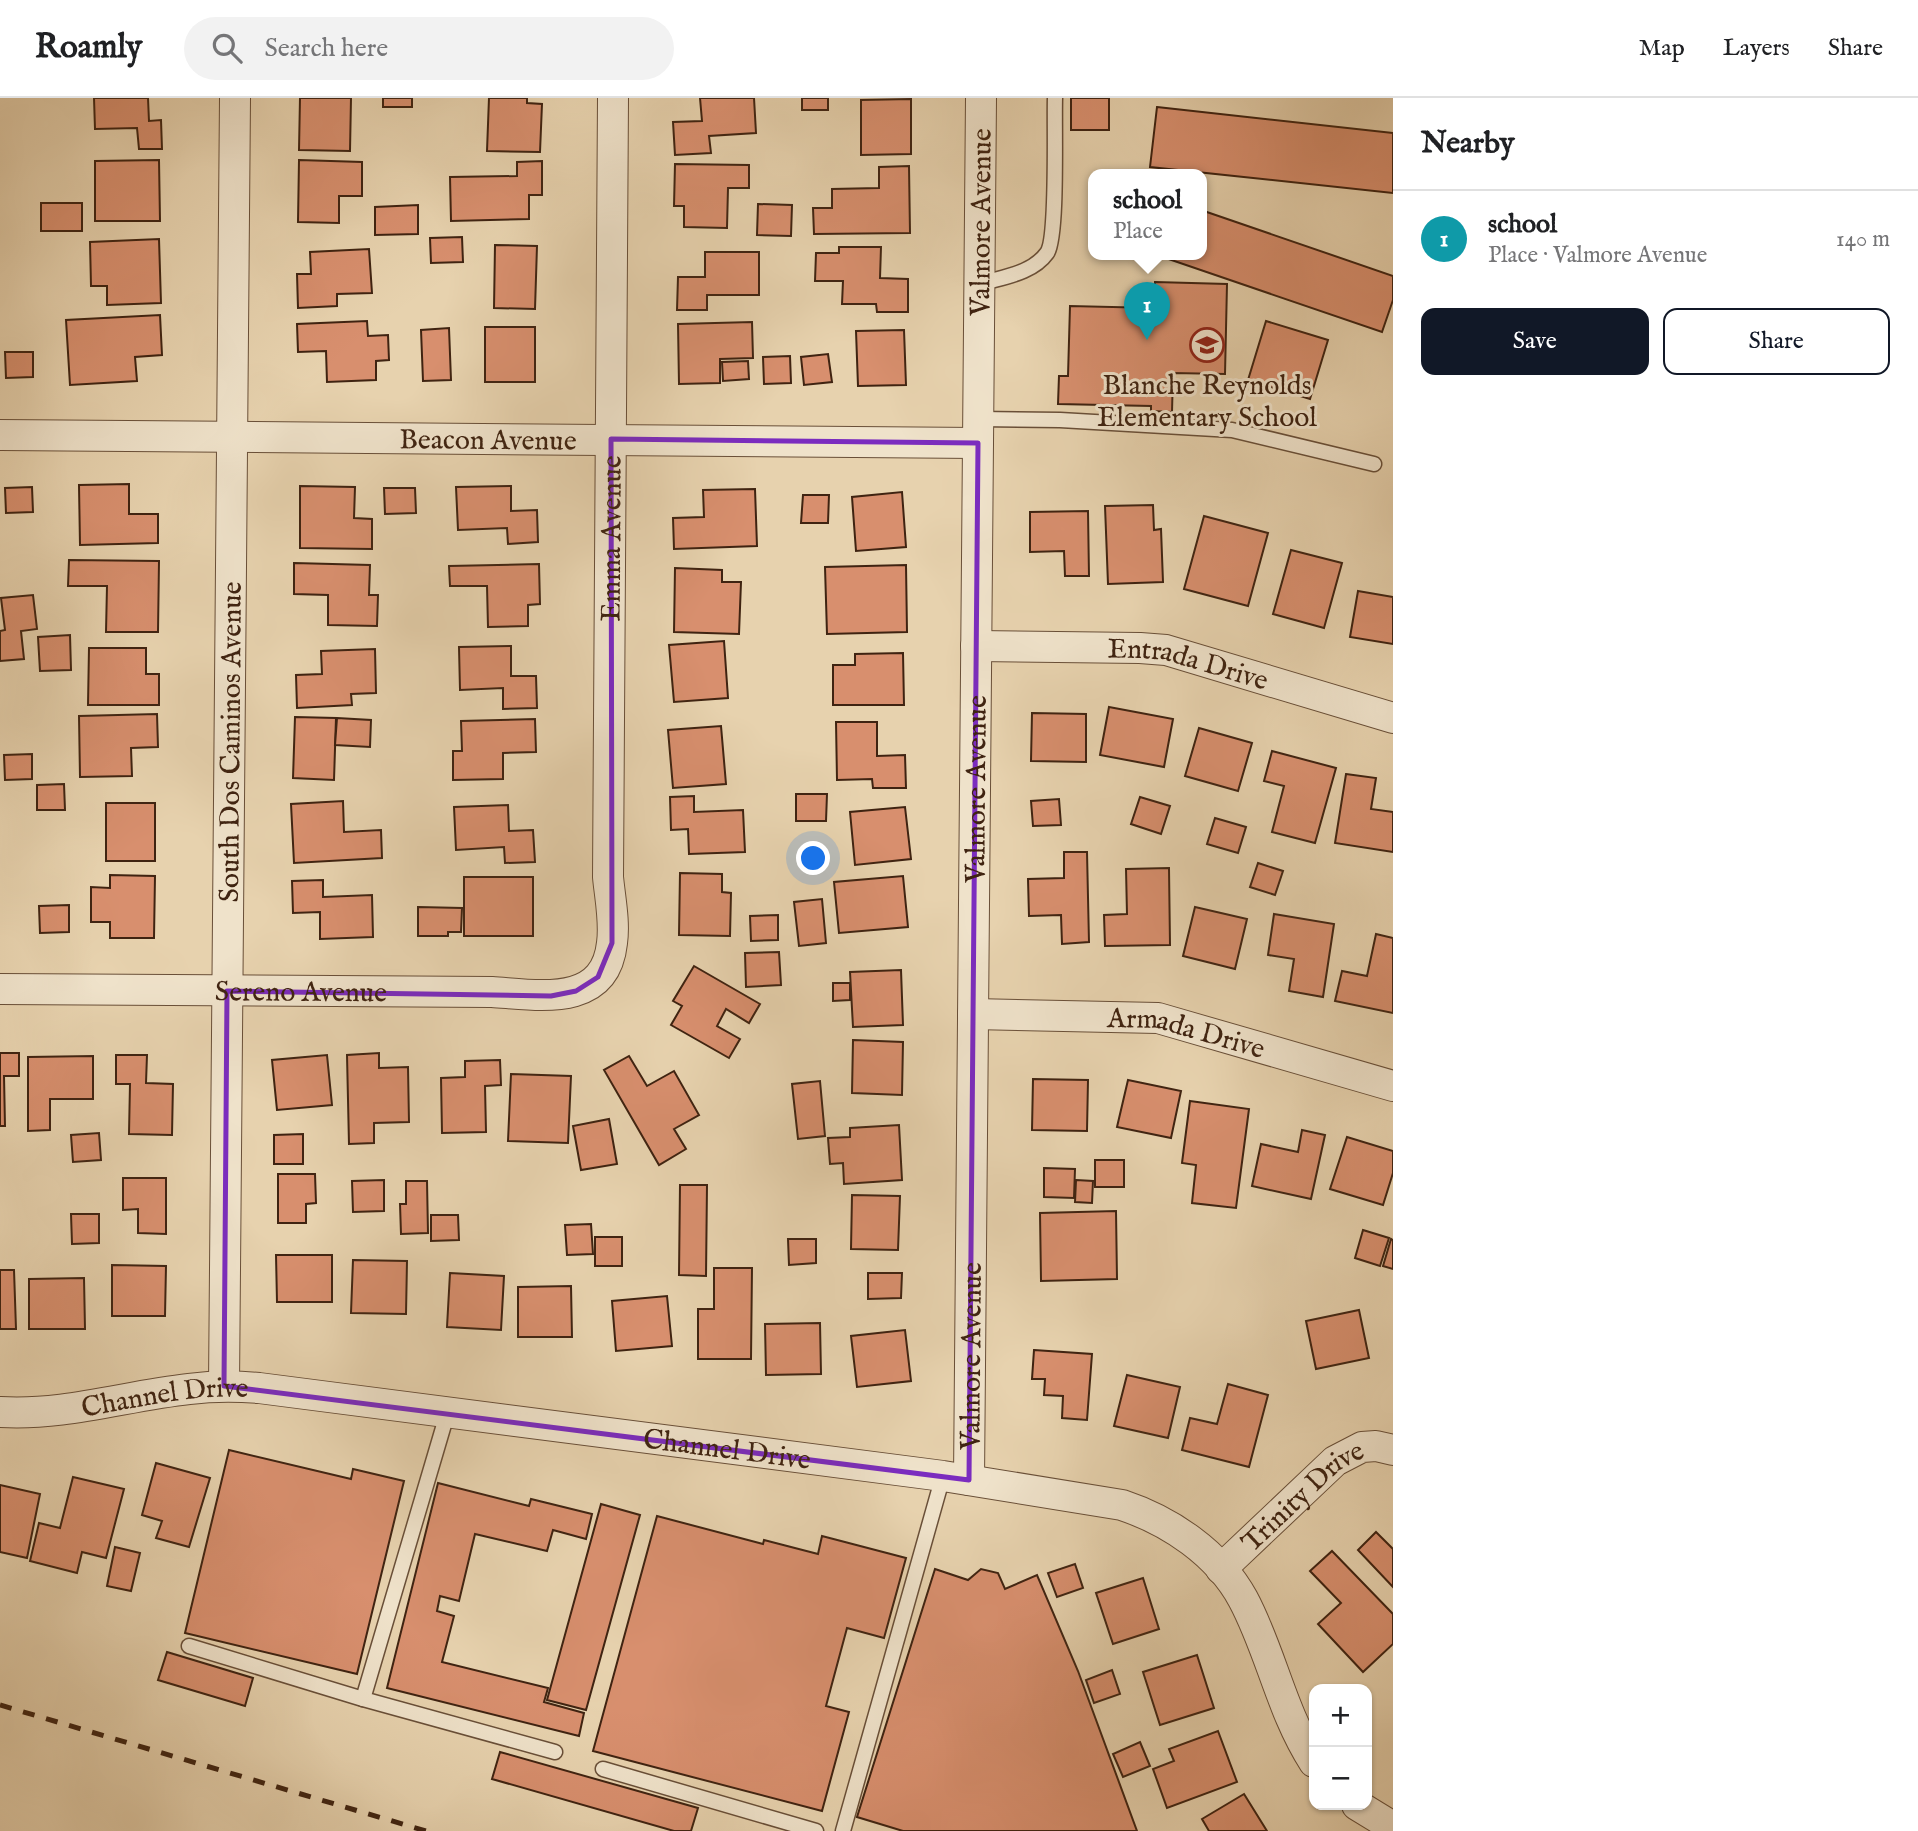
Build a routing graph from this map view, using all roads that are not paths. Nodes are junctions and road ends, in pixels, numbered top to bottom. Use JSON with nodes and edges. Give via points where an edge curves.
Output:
{"nodes":[{"id":1,"x":235,"y":98,"type":"edge"},
{"id":2,"x":613,"y":98,"type":"edge"},
{"id":3,"x":981,"y":98,"type":"edge"},
{"id":4,"x":1055,"y":98,"type":"edge"},
{"id":5,"x":980,"y":284,"type":"junction"},
{"id":6,"x":978,"y":431,"type":"junction"},
{"id":7,"x":0,"y":435,"type":"edge"},
{"id":8,"x":232,"y":436,"type":"junction"},
{"id":9,"x":611,"y":439,"type":"junction"},
{"id":10,"x":1374,"y":464,"type":"dead end"},
{"id":11,"x":976,"y":646,"type":"junction"},
{"id":12,"x":1393,"y":718,"type":"edge"},
{"id":13,"x":598,"y":977,"type":"joint"},
{"id":14,"x":0,"y":989,"type":"edge"},
{"id":15,"x":227,"y":991,"type":"junction"},
{"id":16,"x":973,"y":1014,"type":"junction"},
{"id":17,"x":1393,"y":1086,"type":"edge"},
{"id":18,"x":224,"y":1386,"type":"junction"},
{"id":19,"x":448,"y":1411,"type":"junction"},
{"id":20,"x":0,"y":1412,"type":"edge"},
{"id":21,"x":1393,"y":1450,"type":"edge"},
{"id":22,"x":956,"y":1478,"type":"junction"},
{"id":23,"x":1221,"y":1569,"type":"junction"},
{"id":24,"x":189,"y":1646,"type":"dead end"},
{"id":25,"x":363,"y":1699,"type":"junction"},
{"id":26,"x":555,"y":1752,"type":"dead end"},
{"id":27,"x":1309,"y":1753,"type":"edge"},
{"id":28,"x":603,"y":1769,"type":"dead end"},
{"id":29,"x":1365,"y":1810,"type":"edge"},
{"id":30,"x":1393,"y":1827,"type":"edge"},
{"id":31,"x":816,"y":1831,"type":"edge"},
{"id":32,"x":843,"y":1831,"type":"edge"}],
"edges":[{"from":1,"to":8,"type":"street","name":"South Dos Caminos Avenue"},
{"from":2,"to":9,"type":"street","name":"Emma Avenue"},
{"from":3,"to":5,"type":"street","name":"Valmore Avenue"},
{"from":4,"to":5,"type":"lane","via":[[1053,228],[1048,252],[1029,269]]},
{"from":5,"to":6,"type":"street","name":"Valmore Avenue"},
{"from":6,"to":9,"type":"street","name":"Beacon Avenue"},
{"from":6,"to":10,"type":"lane","via":[[1060,420],[1232,430]]},
{"from":6,"to":11,"type":"street","name":"Valmore Avenue"},
{"from":7,"to":8,"type":"street","name":"Beacon Avenue"},
{"from":8,"to":9,"type":"street","name":"Beacon Avenue"},
{"from":8,"to":15,"type":"street","name":"South Dos Caminos Avenue"},
{"from":9,"to":13,"type":"street","name":"Emma Avenue","via":[[608,877],[612,943]]},
{"from":11,"to":12,"type":"street","name":"Entrada Drive","via":[[1166,650]]},
{"from":11,"to":16,"type":"street","name":"Valmore Avenue"},
{"from":13,"to":15,"type":"street","name":"Sereno Avenue","via":[[576,991],[551,996]]},
{"from":14,"to":15,"type":"street","name":"Sereno Avenue"},
{"from":15,"to":18,"type":"street","name":"South Dos Caminos Avenue"},
{"from":16,"to":17,"type":"street","name":"Armada Drive","via":[[1158,1018]]},
{"from":16,"to":22,"type":"street","name":"Valmore Avenue"},
{"from":18,"to":19,"type":"street","name":"Channel Drive"},
{"from":18,"to":20,"type":"street","name":"Channel Drive","via":[[55,1412]]},
{"from":19,"to":22,"type":"street","name":"Channel Drive"},
{"from":19,"to":25,"type":"lane"},
{"from":21,"to":23,"type":"street","name":"Trinity Drive","via":[[1362,1447],[1335,1461]]},
{"from":22,"to":23,"type":"street","name":"Channel Drive","via":[[1101,1500],[1143,1512],[1182,1533]]},
{"from":22,"to":32,"type":"lane"},
{"from":23,"to":27,"type":"street","name":"Channel Drive","via":[[1242,1597],[1289,1716]]},
{"from":24,"to":25,"type":"lane"},
{"from":25,"to":26,"type":"lane"},
{"from":28,"to":31,"type":"lane"},
{"from":29,"to":30,"type":"street"}]}
